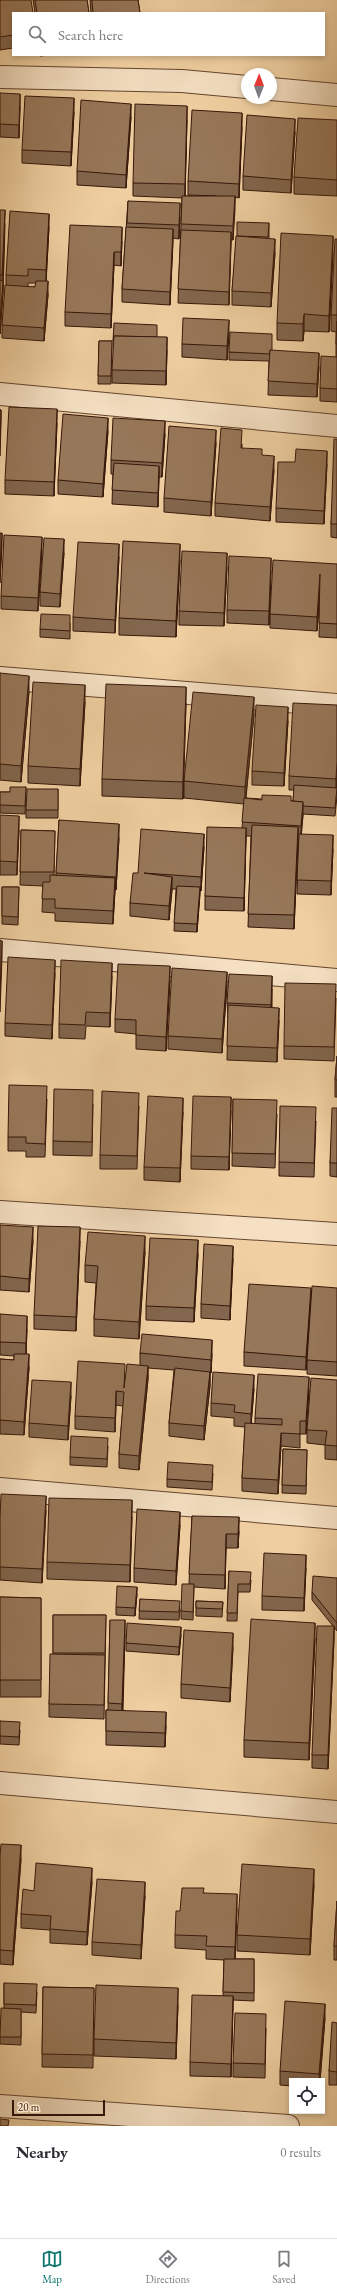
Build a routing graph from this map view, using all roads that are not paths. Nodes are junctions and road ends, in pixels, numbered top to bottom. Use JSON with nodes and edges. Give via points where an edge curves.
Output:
{"nodes":[{"id":1,"x":0,"y":77,"type":"edge"},
{"id":2,"x":241,"y":86,"type":"edge"},
{"id":3,"x":277,"y":90,"type":"edge"},
{"id":4,"x":337,"y":95,"type":"edge"},
{"id":5,"x":0,"y":394,"type":"edge"},
{"id":6,"x":337,"y":426,"type":"edge"},
{"id":7,"x":0,"y":678,"type":"edge"},
{"id":8,"x":337,"y":705,"type":"edge"},
{"id":9,"x":0,"y":950,"type":"edge"},
{"id":10,"x":337,"y":980,"type":"edge"},
{"id":11,"x":0,"y":1212,"type":"edge"},
{"id":12,"x":337,"y":1234,"type":"edge"},
{"id":13,"x":0,"y":1489,"type":"edge"},
{"id":14,"x":337,"y":1518,"type":"edge"},
{"id":15,"x":0,"y":1783,"type":"edge"},
{"id":16,"x":337,"y":1812,"type":"edge"},
{"id":17,"x":0,"y":2106,"type":"edge"},
{"id":18,"x":288,"y":2126,"type":"edge"}],
"edges":[{"from":1,"to":2,"type":"street","via":[[182,81]]},
{"from":3,"to":4,"type":"street"},
{"from":5,"to":6,"type":"street"},
{"from":7,"to":8,"type":"street"},
{"from":9,"to":10,"type":"street"},
{"from":11,"to":12,"type":"street"},
{"from":13,"to":14,"type":"street"},
{"from":15,"to":16,"type":"street"},
{"from":17,"to":18,"type":"street"}]}
